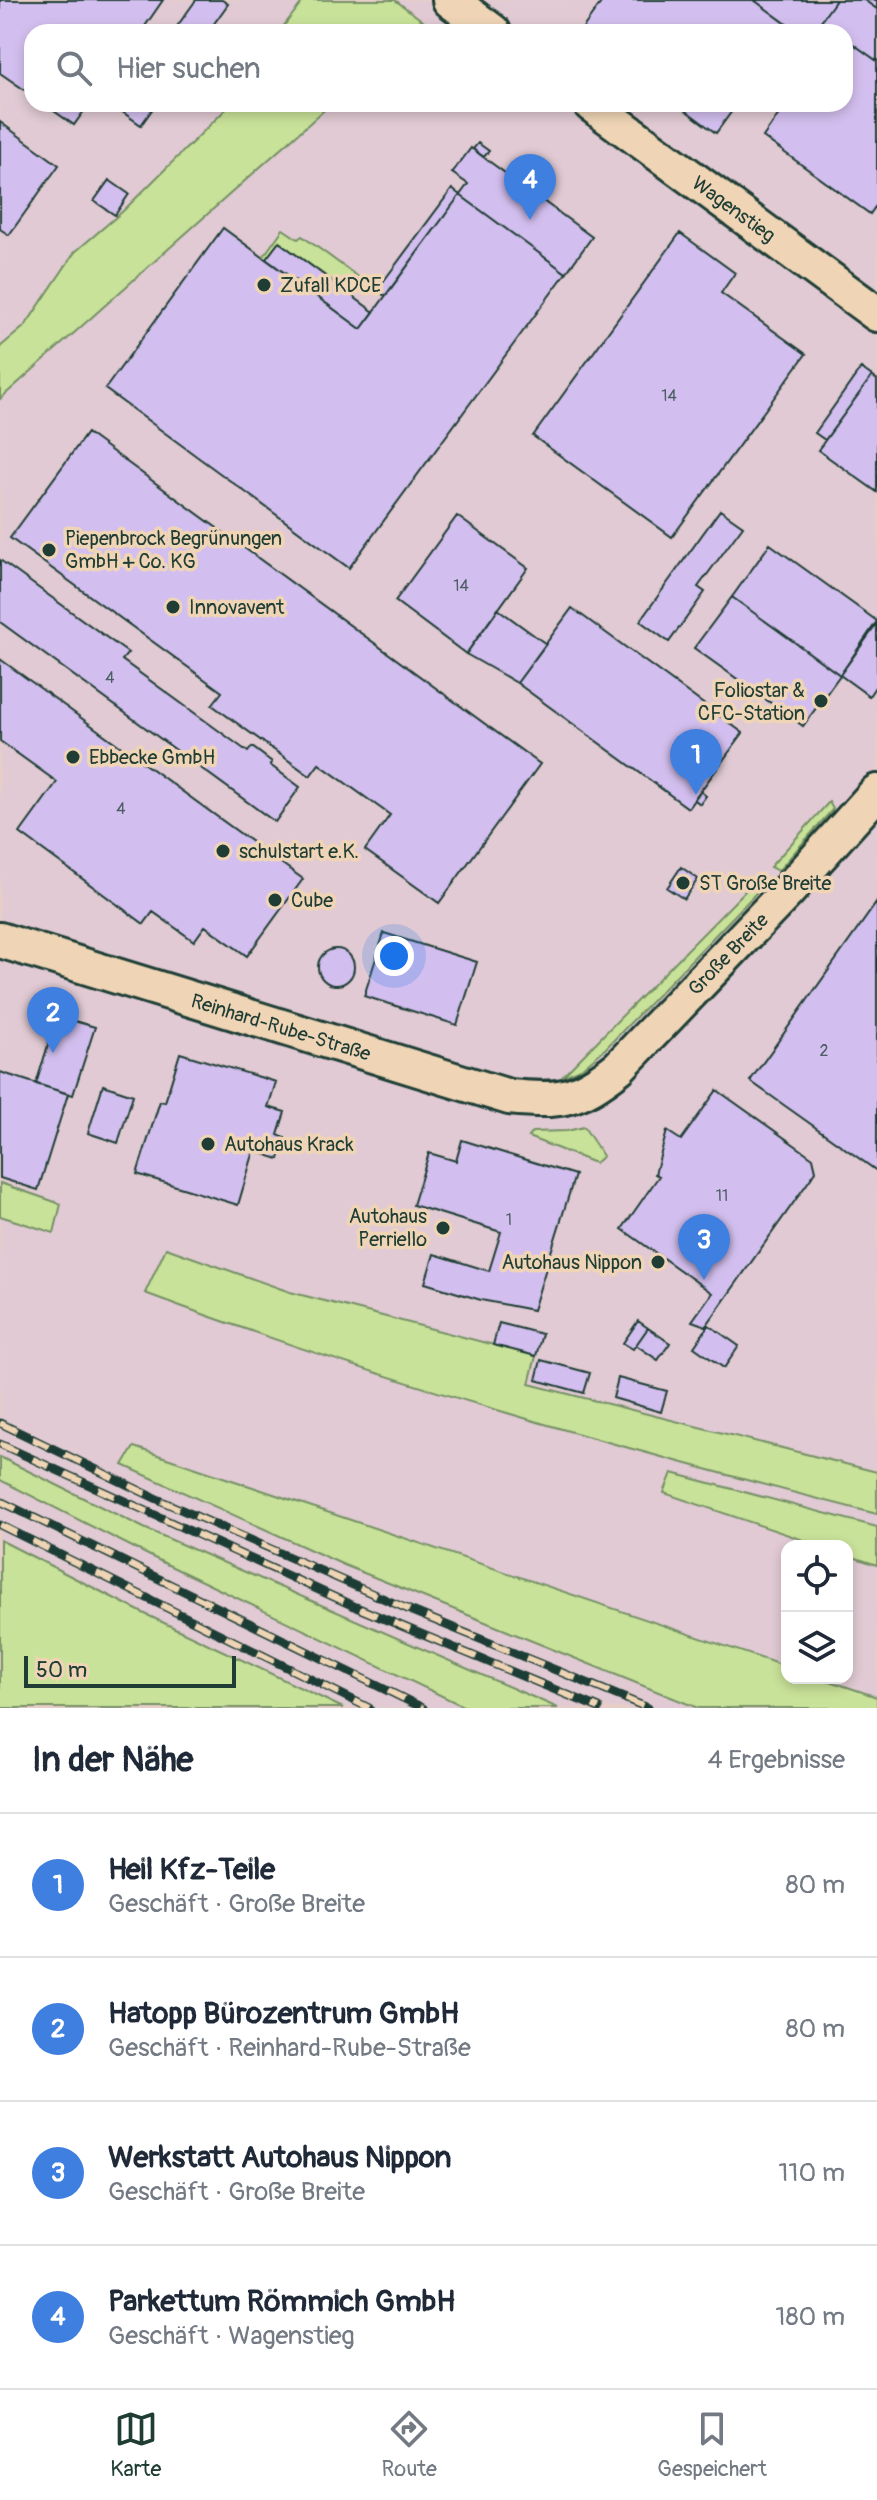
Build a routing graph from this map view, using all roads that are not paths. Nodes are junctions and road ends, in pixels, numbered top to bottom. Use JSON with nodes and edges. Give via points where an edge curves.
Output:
{"nodes":[{"id":1,"x":602,"y":112,"type":"edge"},
{"id":2,"x":877,"y":314,"type":"edge"},
{"id":3,"x":877,"y":792,"type":"edge"},
{"id":4,"x":0,"y":940,"type":"edge"},
{"id":5,"x":565,"y":1099,"type":"joint"}],
"edges":[{"from":1,"to":2,"type":"street","name":"Wagenstieg"},
{"from":3,"to":5,"type":"street","name":"Große Breite","via":[[619,1067]]},
{"from":4,"to":5,"type":"street","name":"Reinhard-Rube-Straße","via":[[509,1097]]}]}
